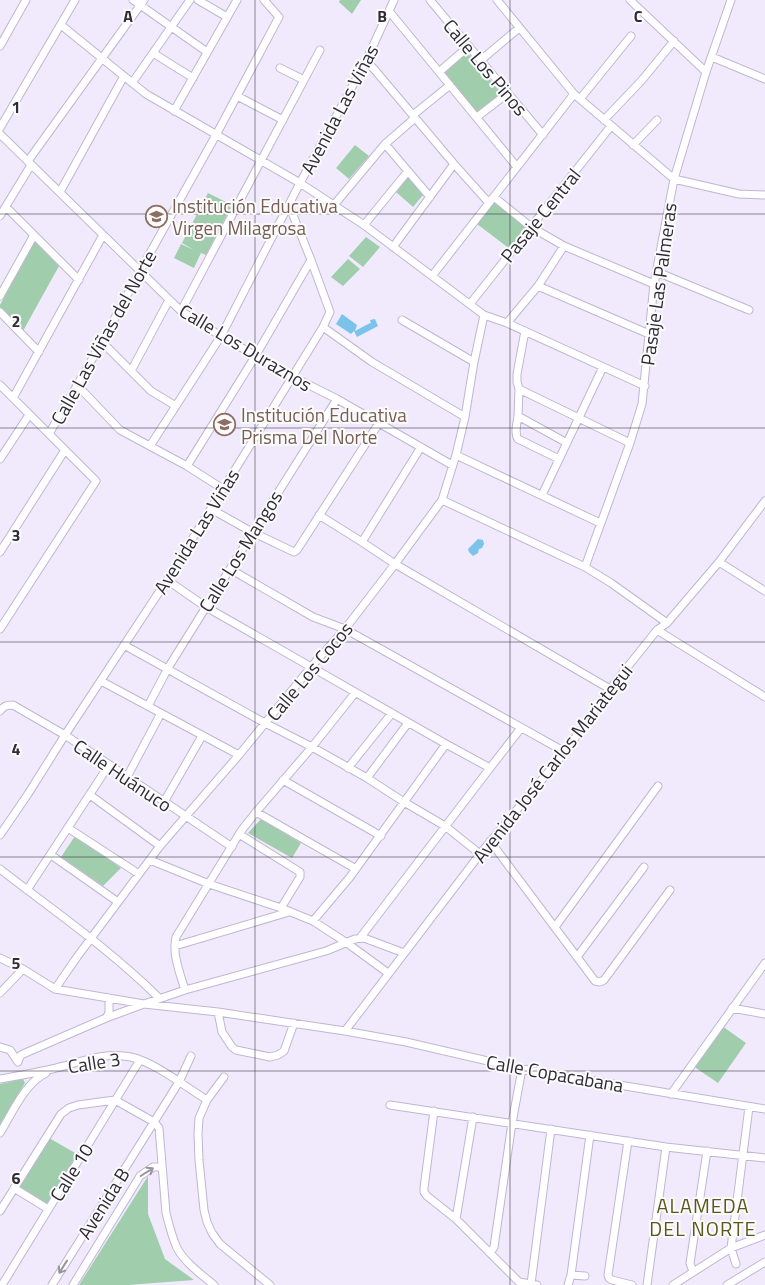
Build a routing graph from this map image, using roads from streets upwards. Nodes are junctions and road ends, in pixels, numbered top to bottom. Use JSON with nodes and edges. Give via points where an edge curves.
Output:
{"nodes":[{"id":1,"x":26,"y":0,"type":"edge"},
{"id":2,"x":75,"y":0,"type":"edge"},
{"id":3,"x":133,"y":0,"type":"edge"},
{"id":4,"x":190,"y":0,"type":"edge"},
{"id":5,"x":198,"y":0,"type":"edge"},
{"id":6,"x":237,"y":0,"type":"edge"},
{"id":7,"x":264,"y":0,"type":"edge"},
{"id":8,"x":394,"y":0,"type":"edge"},
{"id":9,"x":430,"y":0,"type":"edge"},
{"id":10,"x":497,"y":0,"type":"edge"},
{"id":11,"x":630,"y":0,"type":"edge"},
{"id":12,"x":730,"y":0,"type":"edge"},
{"id":13,"x":142,"y":3,"type":"edge"},
{"id":14,"x":389,"y":12,"type":"junction"},
{"id":15,"x":227,"y":17,"type":"junction"},
{"id":16,"x":62,"y":25,"type":"junction"},
{"id":17,"x":171,"y":27,"type":"junction"},
{"id":18,"x":519,"y":28,"type":"junction"},
{"id":19,"x":631,"y":36,"type":"dead end"},
{"id":20,"x":674,"y":41,"type":"junction"},
{"id":21,"x":0,"y":46,"type":"edge"},
{"id":22,"x":469,"y":46,"type":"junction"},
{"id":23,"x":320,"y":50,"type":"dead end"},
{"id":24,"x":207,"y":52,"type":"junction"},
{"id":25,"x":153,"y":53,"type":"junction"},
{"id":26,"x":712,"y":57,"type":"junction"},
{"id":27,"x":103,"y":59,"type":"junction"},
{"id":28,"x":480,"y":60,"type":"junction"},
{"id":29,"x":366,"y":61,"type":"junction"},
{"id":30,"x":280,"y":68,"type":"dead end"},
{"id":31,"x":439,"y":72,"type":"junction"},
{"id":32,"x":706,"y":72,"type":"junction"},
{"id":33,"x":124,"y":76,"type":"junction"},
{"id":34,"x":193,"y":78,"type":"junction"},
{"id":35,"x":765,"y":79,"type":"edge"},
{"id":36,"x":304,"y":80,"type":"junction"},
{"id":37,"x":132,"y":83,"type":"junction"},
{"id":38,"x":450,"y":85,"type":"junction"},
{"id":39,"x":508,"y":93,"type":"junction"},
{"id":40,"x":237,"y":96,"type":"junction"},
{"id":41,"x":577,"y":97,"type":"junction"},
{"id":42,"x":174,"y":111,"type":"junction"},
{"id":43,"x":414,"y":117,"type":"junction"},
{"id":44,"x":477,"y":118,"type":"junction"},
{"id":45,"x":282,"y":120,"type":"junction"},
{"id":46,"x":604,"y":120,"type":"junction"},
{"id":47,"x":657,"y":120,"type":"dead end"},
{"id":48,"x":611,"y":126,"type":"junction"},
{"id":49,"x":0,"y":128,"type":"edge"},
{"id":50,"x":0,"y":134,"type":"edge"},
{"id":51,"x":216,"y":135,"type":"junction"},
{"id":52,"x":543,"y":135,"type":"junction"},
{"id":53,"x":385,"y":144,"type":"junction"},
{"id":54,"x":633,"y":144,"type":"junction"},
{"id":55,"x":261,"y":161,"type":"junction"},
{"id":56,"x":30,"y":163,"type":"junction"},
{"id":57,"x":454,"y":164,"type":"junction"},
{"id":58,"x":517,"y":167,"type":"junction"},
{"id":59,"x":408,"y":171,"type":"junction"},
{"id":60,"x":674,"y":179,"type":"junction"},
{"id":61,"x":300,"y":183,"type":"junction"},
{"id":62,"x":60,"y":192,"type":"junction"},
{"id":63,"x":765,"y":195,"type":"edge"},
{"id":64,"x":430,"y":197,"type":"junction"},
{"id":65,"x":494,"y":197,"type":"junction"},
{"id":66,"x":489,"y":203,"type":"junction"},
{"id":67,"x":288,"y":205,"type":"junction"},
{"id":68,"x":334,"y":205,"type":"junction"},
{"id":69,"x":6,"y":207,"type":"junction"},
{"id":70,"x":0,"y":216,"type":"edge"},
{"id":71,"x":364,"y":225,"type":"junction"},
{"id":72,"x":531,"y":226,"type":"junction"},
{"id":73,"x":34,"y":235,"type":"junction"},
{"id":74,"x":103,"y":235,"type":"junction"},
{"id":75,"x":564,"y":246,"type":"junction"},
{"id":76,"x":393,"y":247,"type":"junction"},
{"id":77,"x":311,"y":260,"type":"junction"},
{"id":78,"x":140,"y":271,"type":"junction"},
{"id":79,"x":656,"y":272,"type":"junction"},
{"id":80,"x":432,"y":276,"type":"junction"},
{"id":81,"x":79,"y":280,"type":"junction"},
{"id":82,"x":654,"y":284,"type":"junction"},
{"id":83,"x":538,"y":286,"type":"junction"},
{"id":84,"x":0,"y":296,"type":"edge"},
{"id":85,"x":169,"y":300,"type":"junction"},
{"id":86,"x":470,"y":304,"type":"junction"},
{"id":87,"x":749,"y":310,"type":"dead end"},
{"id":88,"x":0,"y":312,"type":"edge"},
{"id":89,"x":181,"y":312,"type":"junction"},
{"id":90,"x":484,"y":315,"type":"junction"},
{"id":91,"x":402,"y":320,"type":"dead end"},
{"id":92,"x":507,"y":323,"type":"junction"},
{"id":93,"x":323,"y":326,"type":"junction"},
{"id":94,"x":524,"y":331,"type":"junction"},
{"id":95,"x":649,"y":334,"type":"junction"},
{"id":96,"x":221,"y":336,"type":"junction"},
{"id":97,"x":102,"y":342,"type":"junction"},
{"id":98,"x":39,"y":352,"type":"junction"},
{"id":99,"x":256,"y":355,"type":"junction"},
{"id":100,"x":474,"y":362,"type":"junction"},
{"id":101,"x":603,"y":367,"type":"junction"},
{"id":102,"x":131,"y":371,"type":"junction"},
{"id":103,"x":291,"y":376,"type":"junction"},
{"id":104,"x":0,"y":385,"type":"edge"},
{"id":105,"x":77,"y":385,"type":"junction"},
{"id":106,"x":644,"y":386,"type":"junction"},
{"id":107,"x":519,"y":389,"type":"junction"},
{"id":108,"x":13,"y":398,"type":"junction"},
{"id":109,"x":337,"y":399,"type":"junction"},
{"id":110,"x":176,"y":406,"type":"junction"},
{"id":111,"x":29,"y":414,"type":"junction"},
{"id":112,"x":518,"y":416,"type":"junction"},
{"id":113,"x":465,"y":417,"type":"junction"},
{"id":114,"x":579,"y":417,"type":"junction"},
{"id":115,"x":378,"y":423,"type":"junction"},
{"id":116,"x":49,"y":434,"type":"junction"},
{"id":117,"x":630,"y":442,"type":"junction"},
{"id":118,"x":567,"y":443,"type":"junction"},
{"id":119,"x":150,"y":446,"type":"junction"},
{"id":120,"x":421,"y":447,"type":"junction"},
{"id":121,"x":65,"y":450,"type":"junction"},
{"id":122,"x":456,"y":456,"type":"junction"},
{"id":123,"x":0,"y":459,"type":"edge"},
{"id":124,"x":559,"y":459,"type":"junction"},
{"id":125,"x":452,"y":465,"type":"junction"},
{"id":126,"x":187,"y":466,"type":"junction"},
{"id":127,"x":223,"y":489,"type":"junction"},
{"id":128,"x":542,"y":495,"type":"junction"},
{"id":129,"x":442,"y":500,"type":"junction"},
{"id":130,"x":765,"y":501,"type":"edge"},
{"id":131,"x":211,"y":509,"type":"junction"},
{"id":132,"x":319,"y":515,"type":"junction"},
{"id":133,"x":600,"y":523,"type":"junction"},
{"id":134,"x":252,"y":532,"type":"junction"},
{"id":135,"x":362,"y":542,"type":"junction"},
{"id":136,"x":0,"y":552,"type":"edge"},
{"id":137,"x":719,"y":562,"type":"junction"},
{"id":138,"x":395,"y":564,"type":"junction"},
{"id":139,"x":584,"y":567,"type":"junction"},
{"id":140,"x":230,"y":569,"type":"junction"},
{"id":141,"x":167,"y":580,"type":"junction"},
{"id":142,"x":765,"y":591,"type":"edge"},
{"id":143,"x":206,"y":607,"type":"junction"},
{"id":144,"x":3,"y":619,"type":"edge"},
{"id":145,"x":667,"y":624,"type":"junction"},
{"id":146,"x":0,"y":629,"type":"edge"},
{"id":147,"x":345,"y":629,"type":"junction"},
{"id":148,"x":657,"y":630,"type":"junction"},
{"id":149,"x":124,"y":645,"type":"junction"},
{"id":150,"x":311,"y":667,"type":"junction"},
{"id":151,"x":168,"y":668,"type":"junction"},
{"id":152,"x":101,"y":680,"type":"junction"},
{"id":153,"x":610,"y":689,"type":"junction"},
{"id":154,"x":355,"y":693,"type":"junction"},
{"id":155,"x":765,"y":697,"type":"edge"},
{"id":156,"x":148,"y":706,"type":"junction"},
{"id":157,"x":0,"y":711,"type":"edge"},
{"id":158,"x":161,"y":713,"type":"junction"},
{"id":159,"x":392,"y":713,"type":"junction"},
{"id":160,"x":265,"y":723,"type":"junction"},
{"id":161,"x":408,"y":723,"type":"junction"},
{"id":162,"x":522,"y":728,"type":"junction"},
{"id":163,"x":65,"y":735,"type":"junction"},
{"id":164,"x":202,"y":736,"type":"junction"},
{"id":165,"x":446,"y":744,"type":"junction"},
{"id":166,"x":312,"y":747,"type":"junction"},
{"id":167,"x":564,"y":752,"type":"junction"},
{"id":168,"x":239,"y":755,"type":"junction"},
{"id":169,"x":109,"y":765,"type":"junction"},
{"id":170,"x":348,"y":768,"type":"junction"},
{"id":171,"x":490,"y":768,"type":"junction"},
{"id":172,"x":127,"y":777,"type":"junction"},
{"id":173,"x":367,"y":778,"type":"junction"},
{"id":174,"x":283,"y":780,"type":"junction"},
{"id":175,"x":658,"y":786,"type":"dead end"},
{"id":176,"x":90,"y":795,"type":"junction"},
{"id":177,"x":164,"y":802,"type":"junction"},
{"id":178,"x":404,"y":802,"type":"junction"},
{"id":179,"x":256,"y":812,"type":"junction"},
{"id":180,"x":185,"y":816,"type":"junction"},
{"id":181,"x":445,"y":826,"type":"junction"},
{"id":182,"x":68,"y":828,"type":"junction"},
{"id":183,"x":0,"y":834,"type":"edge"},
{"id":184,"x":239,"y":834,"type":"junction"},
{"id":185,"x":381,"y":836,"type":"junction"},
{"id":186,"x":490,"y":842,"type":"junction"},
{"id":187,"x":160,"y":846,"type":"junction"},
{"id":188,"x":232,"y":847,"type":"junction"},
{"id":189,"x":480,"y":854,"type":"junction"},
{"id":190,"x":51,"y":855,"type":"junction"},
{"id":191,"x":150,"y":860,"type":"junction"},
{"id":192,"x":644,"y":867,"type":"dead end"},
{"id":193,"x":356,"y":868,"type":"junction"},
{"id":194,"x":0,"y":869,"type":"edge"},
{"id":195,"x":139,"y":874,"type":"junction"},
{"id":196,"x":209,"y":884,"type":"junction"},
{"id":197,"x":27,"y":890,"type":"junction"},
{"id":198,"x":670,"y":890,"type":"dead end"},
{"id":199,"x":118,"y":902,"type":"junction"},
{"id":200,"x":282,"y":908,"type":"junction"},
{"id":201,"x":289,"y":912,"type":"junction"},
{"id":202,"x":312,"y":922,"type":"junction"},
{"id":203,"x":555,"y":928,"type":"junction"},
{"id":204,"x":360,"y":938,"type":"junction"},
{"id":205,"x":90,"y":939,"type":"junction"},
{"id":206,"x":347,"y":943,"type":"junction"},
{"id":207,"x":175,"y":946,"type":"junction"},
{"id":208,"x":404,"y":953,"type":"junction"},
{"id":209,"x":577,"y":957,"type":"junction"},
{"id":210,"x":0,"y":958,"type":"edge"},
{"id":211,"x":765,"y":963,"type":"edge"},
{"id":212,"x":23,"y":969,"type":"junction"},
{"id":213,"x":388,"y":973,"type":"junction"},
{"id":214,"x":761,"y":973,"type":"edge"},
{"id":215,"x":54,"y":989,"type":"junction"},
{"id":216,"x":185,"y":990,"type":"junction"},
{"id":217,"x":0,"y":993,"type":"edge"},
{"id":218,"x":109,"y":998,"type":"junction"},
{"id":219,"x":159,"y":998,"type":"junction"},
{"id":220,"x":144,"y":1004,"type":"junction"},
{"id":221,"x":732,"y":1008,"type":"junction"},
{"id":222,"x":218,"y":1012,"type":"junction"},
{"id":223,"x":765,"y":1014,"type":"edge"},
{"id":224,"x":106,"y":1018,"type":"junction"},
{"id":225,"x":294,"y":1023,"type":"junction"},
{"id":226,"x":345,"y":1031,"type":"junction"},
{"id":227,"x":0,"y":1047,"type":"edge"},
{"id":228,"x":191,"y":1056,"type":"dead end"},
{"id":229,"x":140,"y":1060,"type":"junction"},
{"id":230,"x":18,"y":1062,"type":"junction"},
{"id":231,"x":54,"y":1068,"type":"junction"},
{"id":232,"x":522,"y":1069,"type":"junction"},
{"id":233,"x":23,"y":1074,"type":"junction"},
{"id":234,"x":224,"y":1077,"type":"dead end"},
{"id":235,"x":0,"y":1079,"type":"edge"},
{"id":236,"x":179,"y":1082,"type":"junction"},
{"id":237,"x":31,"y":1084,"type":"junction"},
{"id":238,"x":671,"y":1094,"type":"junction"},
{"id":239,"x":115,"y":1100,"type":"junction"},
{"id":240,"x":207,"y":1100,"type":"junction"},
{"id":241,"x":390,"y":1104,"type":"dead end"},
{"id":242,"x":749,"y":1106,"type":"junction"},
{"id":243,"x":765,"y":1109,"type":"edge"},
{"id":244,"x":434,"y":1111,"type":"junction"},
{"id":245,"x":473,"y":1117,"type":"junction"},
{"id":246,"x":154,"y":1122,"type":"junction"},
{"id":247,"x":512,"y":1123,"type":"junction"},
{"id":248,"x":551,"y":1129,"type":"junction"},
{"id":249,"x":0,"y":1133,"type":"edge"},
{"id":250,"x":590,"y":1135,"type":"junction"},
{"id":251,"x":628,"y":1141,"type":"junction"},
{"id":252,"x":666,"y":1147,"type":"junction"},
{"id":253,"x":707,"y":1151,"type":"junction"},
{"id":254,"x":743,"y":1156,"type":"junction"},
{"id":255,"x":765,"y":1158,"type":"edge"},
{"id":256,"x":162,"y":1167,"type":"junction"},
{"id":257,"x":14,"y":1188,"type":"junction"},
{"id":258,"x":48,"y":1209,"type":"junction"},
{"id":259,"x":0,"y":1210,"type":"edge"},
{"id":260,"x":456,"y":1219,"type":"junction"},
{"id":261,"x":765,"y":1235,"type":"edge"},
{"id":262,"x":731,"y":1248,"type":"junction"},
{"id":263,"x":490,"y":1253,"type":"junction"},
{"id":264,"x":765,"y":1262,"type":"edge"},
{"id":265,"x":736,"y":1264,"type":"dead end"},
{"id":266,"x":693,"y":1272,"type":"junction"},
{"id":267,"x":571,"y":1275,"type":"junction"},
{"id":268,"x":585,"y":1276,"type":"dead end"},
{"id":269,"x":2,"y":1285,"type":"edge"},
{"id":270,"x":52,"y":1285,"type":"edge"},
{"id":271,"x":73,"y":1285,"type":"edge"},
{"id":272,"x":214,"y":1285,"type":"edge"},
{"id":273,"x":270,"y":1285,"type":"edge"},
{"id":274,"x":534,"y":1285,"type":"edge"},
{"id":275,"x":568,"y":1285,"type":"edge"},
{"id":276,"x":632,"y":1285,"type":"edge"},
{"id":277,"x":647,"y":1285,"type":"edge"},
{"id":278,"x":673,"y":1285,"type":"edge"},
{"id":279,"x":727,"y":1285,"type":"edge"}],
"edges":[{"from":1,"to":21,"type":"street"},
{"from":2,"to":16,"type":"street"},
{"from":3,"to":13,"type":"street"},
{"from":4,"to":17,"type":"street"},
{"from":5,"to":15,"type":"street"},
{"from":6,"to":15,"type":"street"},
{"from":7,"to":40,"type":"street","name":"Calle Las Viñas del Norte","via":[[279,17]]},
{"from":8,"to":14,"type":"street","name":"Avenida Las Viñas"},
{"from":9,"to":22,"type":"street","name":"Calle Los Pinos"},
{"from":10,"to":18,"type":"street"},
{"from":11,"to":20,"type":"street"},
{"from":12,"to":26,"type":"street","name":"Pasaje Las Palmeras"},
{"from":13,"to":17,"type":"street"},
{"from":13,"to":27,"type":"street"},
{"from":14,"to":29,"type":"street","name":"Avenida Las Viñas"},
{"from":14,"to":31,"type":"street"},
{"from":15,"to":24,"type":"street"},
{"from":16,"to":27,"type":"street"},
{"from":16,"to":49,"type":"street"},
{"from":17,"to":24,"type":"street"},
{"from":17,"to":25,"type":"street"},
{"from":18,"to":28,"type":"street"},
{"from":18,"to":41,"type":"street"},
{"from":19,"to":41,"type":"street"},
{"from":20,"to":32,"type":"street"},
{"from":20,"to":46,"type":"street"},
{"from":22,"to":28,"type":"street","name":"Calle Los Pinos"},
{"from":22,"to":31,"type":"street"},
{"from":23,"to":36,"type":"street"},
{"from":24,"to":34,"type":"street"},
{"from":25,"to":34,"type":"street"},
{"from":25,"to":37,"type":"street"},
{"from":26,"to":32,"type":"street","name":"Pasaje Las Palmeras"},
{"from":26,"to":35,"type":"street"},
{"from":27,"to":33,"type":"street"},
{"from":27,"to":56,"type":"street"},
{"from":28,"to":39,"type":"street","name":"Calle Los Pinos"},
{"from":29,"to":43,"type":"street"},
{"from":29,"to":61,"type":"street","name":"Avenida Las Viñas"},
{"from":30,"to":36,"type":"street"},
{"from":31,"to":38,"type":"street"},
{"from":32,"to":60,"type":"street","name":"Pasaje Las Palmeras"},
{"from":33,"to":37,"type":"street"},
{"from":33,"to":62,"type":"street"},
{"from":34,"to":42,"type":"street"},
{"from":36,"to":45,"type":"street"},
{"from":37,"to":42,"type":"street"},
{"from":38,"to":43,"type":"street"},
{"from":38,"to":44,"type":"street"},
{"from":39,"to":44,"type":"street"},
{"from":39,"to":52,"type":"street","name":"Calle Los Pinos"},
{"from":40,"to":45,"type":"street"},
{"from":40,"to":51,"type":"street","name":"Calle Las Viñas del Norte"},
{"from":41,"to":46,"type":"street"},
{"from":41,"to":52,"type":"street"},
{"from":42,"to":51,"type":"street"},
{"from":43,"to":53,"type":"street"},
{"from":43,"to":57,"type":"street"},
{"from":44,"to":58,"type":"street"},
{"from":45,"to":55,"type":"street"},
{"from":46,"to":48,"type":"street"},
{"from":47,"to":54,"type":"street"},
{"from":48,"to":54,"type":"street"},
{"from":48,"to":72,"type":"street","name":"Pasaje Central"},
{"from":50,"to":56,"type":"street","name":"Calle Los Duraznos"},
{"from":51,"to":55,"type":"street"},
{"from":51,"to":78,"type":"street","name":"Calle Las Viñas del Norte"},
{"from":52,"to":58,"type":"street"},
{"from":53,"to":59,"type":"street"},
{"from":53,"to":68,"type":"street"},
{"from":54,"to":60,"type":"street"},
{"from":55,"to":61,"type":"street"},
{"from":55,"to":89,"type":"street"},
{"from":56,"to":62,"type":"street","name":"Calle Los Duraznos"},
{"from":56,"to":69,"type":"street"},
{"from":57,"to":64,"type":"street"},
{"from":57,"to":66,"type":"street"},
{"from":58,"to":65,"type":"street"},
{"from":59,"to":64,"type":"street"},
{"from":59,"to":71,"type":"street"},
{"from":60,"to":63,"type":"street","via":[[739,194]]},
{"from":60,"to":79,"type":"street","name":"Pasaje Las Palmeras"},
{"from":61,"to":67,"type":"street","name":"Avenida Las Viñas"},
{"from":61,"to":68,"type":"street"},
{"from":62,"to":74,"type":"street","name":"Calle Los Duraznos"},
{"from":64,"to":76,"type":"street"},
{"from":65,"to":66,"type":"street"},
{"from":65,"to":72,"type":"street"},
{"from":66,"to":80,"type":"street"},
{"from":67,"to":77,"type":"street","name":"Avenida Las Viñas"},
{"from":67,"to":96,"type":"street"},
{"from":68,"to":71,"type":"street"},
{"from":69,"to":70,"type":"street"},
{"from":69,"to":73,"type":"street"},
{"from":71,"to":76,"type":"street"},
{"from":72,"to":75,"type":"street"},
{"from":72,"to":86,"type":"street","name":"Pasaje Central"},
{"from":73,"to":81,"type":"street"},
{"from":73,"to":84,"type":"street"},
{"from":74,"to":78,"type":"street","name":"Calle Los Duraznos"},
{"from":74,"to":81,"type":"street"},
{"from":75,"to":82,"type":"street"},
{"from":75,"to":83,"type":"street"},
{"from":76,"to":80,"type":"street"},
{"from":77,"to":93,"type":"street","name":"Avenida Las Viñas","via":[[330,312]]},
{"from":77,"to":99,"type":"street"},
{"from":78,"to":85,"type":"street","name":"Calle Los Duraznos"},
{"from":78,"to":97,"type":"street","name":"Calle Las Viñas del Norte"},
{"from":79,"to":82,"type":"street","name":"Pasaje Las Palmeras"},
{"from":79,"to":87,"type":"street"},
{"from":80,"to":86,"type":"street"},
{"from":81,"to":98,"type":"street"},
{"from":82,"to":95,"type":"street","name":"Pasaje Las Palmeras"},
{"from":83,"to":92,"type":"street"},
{"from":83,"to":95,"type":"street"},
{"from":85,"to":89,"type":"street","name":"Calle Los Duraznos"},
{"from":85,"to":102,"type":"street"},
{"from":86,"to":90,"type":"street"},
{"from":88,"to":98,"type":"street"},
{"from":89,"to":96,"type":"street","name":"Calle Los Duraznos"},
{"from":90,"to":92,"type":"street"},
{"from":90,"to":100,"type":"street","name":"Calle Los Cocos"},
{"from":91,"to":100,"type":"street"},
{"from":92,"to":94,"type":"street"},
{"from":93,"to":103,"type":"street","name":"Avenida Las Viñas"},
{"from":93,"to":113,"type":"street","via":[[372,362]]},
{"from":94,"to":101,"type":"street"},
{"from":94,"to":107,"type":"street","via":[[517,374]]},
{"from":95,"to":106,"type":"street","name":"Pasaje Las Palmeras"},
{"from":96,"to":99,"type":"street","name":"Calle Los Duraznos"},
{"from":96,"to":110,"type":"street"},
{"from":97,"to":102,"type":"street"},
{"from":97,"to":105,"type":"street","name":"Calle Las Viñas del Norte"},
{"from":98,"to":108,"type":"street"},
{"from":99,"to":103,"type":"street","name":"Calle Los Duraznos"},
{"from":99,"to":126,"type":"street"},
{"from":100,"to":113,"type":"street","name":"Calle Los Cocos"},
{"from":101,"to":106,"type":"street"},
{"from":101,"to":114,"type":"street"},
{"from":102,"to":110,"type":"street","via":[[151,391]]},
{"from":103,"to":109,"type":"street","name":"Calle Los Duraznos"},
{"from":103,"to":127,"type":"street","name":"Avenida Las Viñas"},
{"from":104,"to":108,"type":"street"},
{"from":105,"to":116,"type":"street","name":"Calle Las Viñas del Norte"},
{"from":105,"to":119,"type":"street","via":[[120,430]]},
{"from":106,"to":117,"type":"street","name":"Pasaje Las Palmeras"},
{"from":107,"to":112,"type":"street"},
{"from":107,"to":114,"type":"street"},
{"from":108,"to":111,"type":"street"},
{"from":109,"to":115,"type":"street","name":"Calle Los Duraznos"},
{"from":109,"to":134,"type":"street","name":"Calle Los Mangos"},
{"from":110,"to":119,"type":"street"},
{"from":111,"to":116,"type":"street"},
{"from":111,"to":123,"type":"street"},
{"from":112,"to":118,"type":"street"},
{"from":112,"to":124,"type":"street","via":[[518,439]]},
{"from":113,"to":122,"type":"street","name":"Calle Los Cocos"},
{"from":114,"to":117,"type":"street"},
{"from":114,"to":118,"type":"street"},
{"from":115,"to":120,"type":"street","name":"Calle Los Duraznos"},
{"from":115,"to":132,"type":"street"},
{"from":116,"to":121,"type":"street"},
{"from":117,"to":133,"type":"street","name":"Pasaje Las Palmeras"},
{"from":118,"to":124,"type":"street"},
{"from":119,"to":126,"type":"street"},
{"from":120,"to":125,"type":"street","name":"Calle Los Duraznos"},
{"from":120,"to":135,"type":"street"},
{"from":121,"to":136,"type":"street"},
{"from":121,"to":144,"type":"street","via":[[96,481]]},
{"from":122,"to":125,"type":"street","name":"Calle Los Cocos"},
{"from":122,"to":128,"type":"street"},
{"from":124,"to":128,"type":"street"},
{"from":125,"to":129,"type":"street","name":"Calle Los Cocos"},
{"from":126,"to":127,"type":"street"},
{"from":127,"to":131,"type":"street","name":"Avenida Las Viñas"},
{"from":128,"to":133,"type":"street"},
{"from":129,"to":138,"type":"street","name":"Calle Los Cocos"},
{"from":129,"to":139,"type":"street"},
{"from":130,"to":137,"type":"street","name":"Avenida José Carlos Mariategui"},
{"from":131,"to":134,"type":"street"},
{"from":131,"to":141,"type":"street","name":"Avenida Las Viñas"},
{"from":132,"to":134,"type":"street","via":[[294,552]]},
{"from":132,"to":135,"type":"street"},
{"from":133,"to":139,"type":"street","name":"Pasaje Las Palmeras"},
{"from":134,"to":140,"type":"street","name":"Calle Los Mangos"},
{"from":135,"to":138,"type":"street"},
{"from":137,"to":142,"type":"street"},
{"from":137,"to":145,"type":"street","name":"Avenida José Carlos Mariategui"},
{"from":138,"to":147,"type":"street","name":"Calle Los Cocos"},
{"from":138,"to":153,"type":"street"},
{"from":139,"to":145,"type":"street"},
{"from":140,"to":143,"type":"street","name":"Calle Los Mangos"},
{"from":140,"to":147,"type":"street","via":[[313,617]]},
{"from":141,"to":143,"type":"street"},
{"from":141,"to":149,"type":"street","name":"Avenida Las Viñas"},
{"from":143,"to":150,"type":"street"},
{"from":143,"to":151,"type":"street","name":"Calle Los Mangos"},
{"from":144,"to":146,"type":"street"},
{"from":145,"to":148,"type":"street","name":"Avenida José Carlos Mariategui"},
{"from":147,"to":150,"type":"street","name":"Calle Los Cocos"},
{"from":147,"to":162,"type":"street"},
{"from":148,"to":153,"type":"street","name":"Avenida José Carlos Mariategui"},
{"from":148,"to":155,"type":"street"},
{"from":149,"to":151,"type":"street"},
{"from":149,"to":152,"type":"street","name":"Avenida Las Viñas"},
{"from":150,"to":154,"type":"street"},
{"from":150,"to":160,"type":"street","name":"Calle Los Cocos"},
{"from":151,"to":156,"type":"street","name":"Calle Los Mangos"},
{"from":151,"to":160,"type":"street"},
{"from":152,"to":156,"type":"street"},
{"from":152,"to":163,"type":"street","name":"Avenida Las Viñas"},
{"from":153,"to":167,"type":"street","name":"Avenida José Carlos Mariategui"},
{"from":154,"to":159,"type":"street"},
{"from":154,"to":166,"type":"street"},
{"from":156,"to":158,"type":"street"},
{"from":157,"to":163,"type":"street","name":"Calle Huánuco","via":[[7,705],[13,705]]},
{"from":158,"to":164,"type":"street"},
{"from":158,"to":172,"type":"street"},
{"from":159,"to":161,"type":"street"},
{"from":159,"to":170,"type":"street"},
{"from":160,"to":166,"type":"street"},
{"from":160,"to":168,"type":"street","name":"Calle Los Cocos"},
{"from":161,"to":165,"type":"street"},
{"from":161,"to":173,"type":"street"},
{"from":162,"to":167,"type":"street"},
{"from":162,"to":171,"type":"street"},
{"from":163,"to":169,"type":"street","name":"Calle Huánuco"},
{"from":163,"to":183,"type":"street","name":"Avenida Las Viñas"},
{"from":164,"to":168,"type":"street"},
{"from":164,"to":177,"type":"street"},
{"from":165,"to":171,"type":"street"},
{"from":165,"to":178,"type":"street"},
{"from":166,"to":170,"type":"street"},
{"from":166,"to":174,"type":"street"},
{"from":167,"to":186,"type":"street","name":"Avenida José Carlos Mariategui"},
{"from":168,"to":180,"type":"street","name":"Calle Los Cocos"},
{"from":169,"to":172,"type":"street","name":"Calle Huánuco"},
{"from":169,"to":176,"type":"street"},
{"from":170,"to":173,"type":"street"},
{"from":171,"to":181,"type":"street"},
{"from":172,"to":177,"type":"street","name":"Calle Huánuco"},
{"from":173,"to":178,"type":"street"},
{"from":174,"to":179,"type":"street"},
{"from":174,"to":185,"type":"street"},
{"from":175,"to":203,"type":"street"},
{"from":176,"to":182,"type":"street"},
{"from":176,"to":187,"type":"street"},
{"from":177,"to":180,"type":"street","name":"Calle Huánuco"},
{"from":178,"to":181,"type":"street"},
{"from":178,"to":185,"type":"street"},
{"from":179,"to":184,"type":"street"},
{"from":179,"to":193,"type":"street"},
{"from":180,"to":187,"type":"street","name":"Calle Los Cocos"},
{"from":180,"to":188,"type":"street","name":"Calle Huánuco"},
{"from":181,"to":189,"type":"street"},
{"from":181,"to":204,"type":"street"},
{"from":182,"to":190,"type":"street"},
{"from":182,"to":195,"type":"street"},
{"from":184,"to":188,"type":"street"},
{"from":184,"to":200,"type":"street","via":[[300,872]]},
{"from":185,"to":193,"type":"street"},
{"from":186,"to":189,"type":"street","name":"Avenida José Carlos Mariategui"},
{"from":186,"to":203,"type":"street"},
{"from":187,"to":191,"type":"street","name":"Calle Los Cocos"},
{"from":188,"to":196,"type":"street"},
{"from":189,"to":208,"type":"street","name":"Avenida José Carlos Mariategui"},
{"from":190,"to":197,"type":"street"},
{"from":190,"to":199,"type":"street"},
{"from":191,"to":195,"type":"street","name":"Calle Los Cocos"},
{"from":191,"to":196,"type":"street"},
{"from":192,"to":209,"type":"street"},
{"from":193,"to":202,"type":"street"},
{"from":194,"to":197,"type":"street"},
{"from":195,"to":199,"type":"street","name":"Calle Los Cocos"},
{"from":196,"to":200,"type":"street"},
{"from":196,"to":207,"type":"street","via":[[176,937]]},
{"from":197,"to":205,"type":"street"},
{"from":198,"to":209,"type":"street","via":[[604,980],[595,981]]},
{"from":199,"to":205,"type":"street","name":"Calle Los Cocos"},
{"from":200,"to":201,"type":"street"},
{"from":201,"to":202,"type":"street"},
{"from":201,"to":207,"type":"street"},
{"from":202,"to":206,"type":"street"},
{"from":203,"to":209,"type":"street"},
{"from":204,"to":206,"type":"street"},
{"from":204,"to":208,"type":"street"},
{"from":205,"to":215,"type":"street","name":"Calle Los Cocos"},
{"from":205,"to":219,"type":"street"},
{"from":206,"to":213,"type":"street"},
{"from":206,"to":216,"type":"street"},
{"from":207,"to":216,"type":"street"},
{"from":208,"to":213,"type":"street","name":"Avenida José Carlos Mariategui"},
{"from":210,"to":212,"type":"street"},
{"from":211,"to":214,"type":"street"},
{"from":212,"to":215,"type":"street"},
{"from":212,"to":217,"type":"street"},
{"from":213,"to":226,"type":"street","name":"Avenida José Carlos Mariategui"},
{"from":214,"to":221,"type":"street"},
{"from":215,"to":218,"type":"street","name":"Calle Copacabana"},
{"from":216,"to":219,"type":"street"},
{"from":218,"to":220,"type":"street","name":"Calle Copacabana"},
{"from":218,"to":224,"type":"street"},
{"from":219,"to":220,"type":"street"},
{"from":220,"to":222,"type":"street","name":"Calle Copacabana"},
{"from":220,"to":224,"type":"street"},
{"from":221,"to":223,"type":"street"},
{"from":221,"to":238,"type":"street"},
{"from":222,"to":225,"type":"street","name":"Calle Copacabana"},
{"from":222,"to":225,"type":"street","via":[[222,1032],[232,1047],[270,1057],[284,1050]]},
{"from":224,"to":230,"type":"street","via":[[23,1054]]},
{"from":225,"to":226,"type":"street","name":"Calle Copacabana"},
{"from":226,"to":232,"type":"street","name":"Calle Copacabana"},
{"from":227,"to":230,"type":"street","via":[[10,1050]]},
{"from":228,"to":236,"type":"street","name":"Avenida B"},
{"from":229,"to":231,"type":"street","name":"Calle 3","via":[[130,1056],[105,1056]]},
{"from":229,"to":236,"type":"street","name":"Calle 3"},
{"from":229,"to":239,"type":"street","name":"Calle 10"},
{"from":230,"to":233,"type":"street"},
{"from":231,"to":233,"type":"street","name":"Calle 3"},
{"from":231,"to":237,"type":"street"},
{"from":232,"to":238,"type":"street","name":"Calle Copacabana"},
{"from":232,"to":247,"type":"street"},
{"from":233,"to":235,"type":"street","name":"Calle 3"},
{"from":233,"to":237,"type":"street"},
{"from":234,"to":240,"type":"street"},
{"from":236,"to":240,"type":"street","name":"Calle 3"},
{"from":236,"to":246,"type":"street","name":"Avenida B"},
{"from":237,"to":249,"type":"street"},
{"from":238,"to":242,"type":"street","name":"Calle Copacabana"},
{"from":239,"to":246,"type":"street"},
{"from":239,"to":257,"type":"street","via":[[78,1105],[61,1114]]},
{"from":239,"to":258,"type":"street","name":"Calle 10"},
{"from":240,"to":273,"type":"street","via":[[199,1118],[198,1134],[207,1222],[220,1244]]},
{"from":241,"to":244,"type":"street"},
{"from":242,"to":243,"type":"street","name":"Calle Copacabana"},
{"from":242,"to":254,"type":"street"},
{"from":244,"to":245,"type":"street"},
{"from":244,"to":260,"type":"street","via":[[424,1192]]},
{"from":245,"to":247,"type":"street"},
{"from":245,"to":260,"type":"street"},
{"from":246,"to":256,"type":"street","via":[[159,1128]]},
{"from":246,"to":270,"type":"street","name":"Avenida B","one_way":true},
{"from":247,"to":248,"type":"street"},
{"from":247,"to":263,"type":"street","via":[[494,1247]]},
{"from":248,"to":250,"type":"street"},
{"from":248,"to":274,"type":"street"},
{"from":250,"to":251,"type":"street"},
{"from":250,"to":267,"type":"street"},
{"from":251,"to":252,"type":"street"},
{"from":251,"to":276,"type":"street","via":[[608,1275],[612,1280]]},
{"from":252,"to":253,"type":"street"},
{"from":252,"to":277,"type":"street"},
{"from":253,"to":254,"type":"street"},
{"from":253,"to":266,"type":"street","via":[[690,1264]]},
{"from":254,"to":255,"type":"street"},
{"from":254,"to":262,"type":"street"},
{"from":271,"to":256,"type":"street","name":"Avenida B","one_way":true,"via":[[140,1176]]},
{"from":256,"to":272,"type":"street","via":[[166,1214],[178,1249],[193,1268]]},
{"from":257,"to":258,"type":"street"},
{"from":257,"to":259,"type":"street"},
{"from":258,"to":269,"type":"street","name":"Calle 10"},
{"from":260,"to":263,"type":"street"},
{"from":261,"to":262,"type":"street"},
{"from":262,"to":265,"type":"street"},
{"from":262,"to":266,"type":"street"},
{"from":263,"to":274,"type":"street","via":[[519,1282]]},
{"from":264,"to":279,"type":"street"},
{"from":266,"to":278,"type":"street"},
{"from":267,"to":268,"type":"street"},
{"from":267,"to":275,"type":"street"}]}
